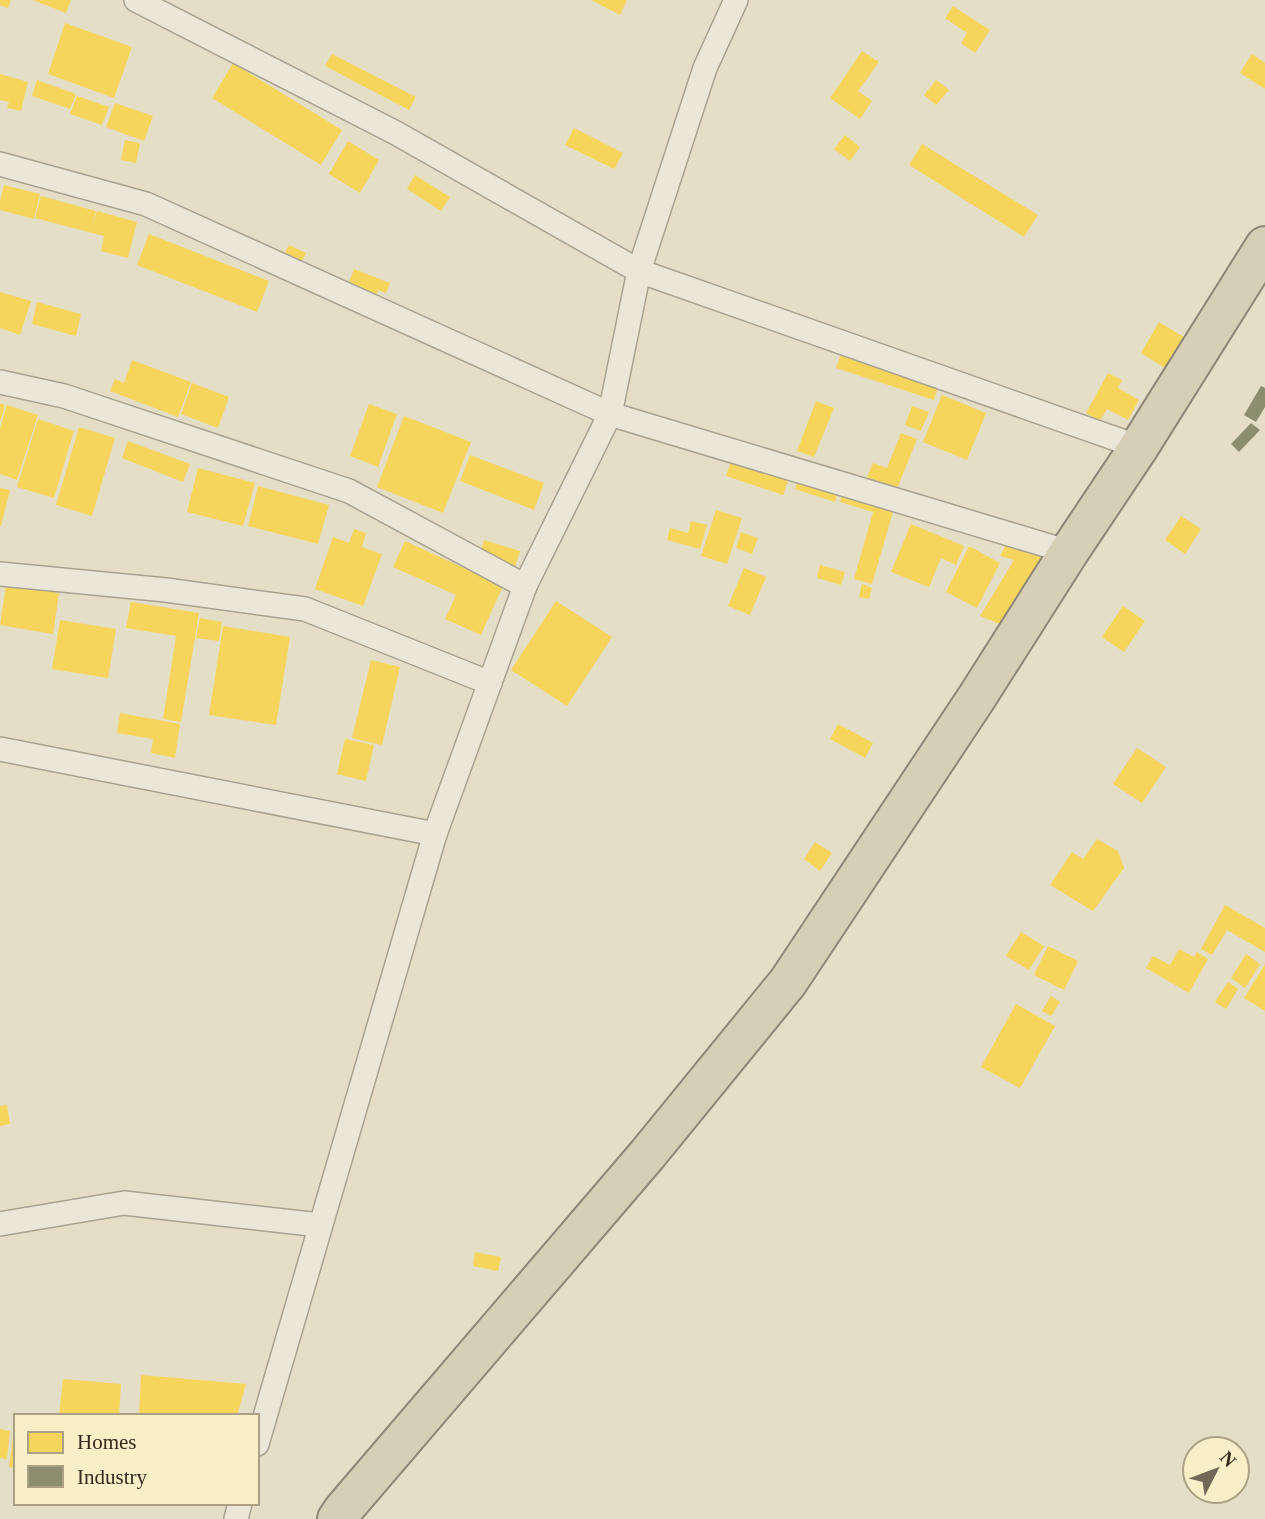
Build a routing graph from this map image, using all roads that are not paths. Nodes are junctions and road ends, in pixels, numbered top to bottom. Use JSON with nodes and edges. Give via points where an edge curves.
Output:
{"nodes":[{"id":1,"x":136,"y":0,"type":"edge"},
{"id":2,"x":736,"y":0,"type":"edge"},
{"id":3,"x":0,"y":164,"type":"edge"},
{"id":4,"x":1265,"y":246,"type":"edge"},
{"id":5,"x":639,"y":271,"type":"junction"},
{"id":6,"x":0,"y":382,"type":"edge"},
{"id":7,"x":610,"y":414,"type":"junction"},
{"id":8,"x":1139,"y":447,"type":"junction"},
{"id":9,"x":1069,"y":552,"type":"junction"},
{"id":10,"x":0,"y":574,"type":"edge"},
{"id":11,"x":525,"y":586,"type":"junction"},
{"id":12,"x":490,"y":683,"type":"junction"},
{"id":13,"x":0,"y":748,"type":"edge"},
{"id":14,"x":435,"y":834,"type":"junction"},
{"id":15,"x":0,"y":1224,"type":"edge"},
{"id":16,"x":320,"y":1225,"type":"junction"},
{"id":17,"x":259,"y":1437,"type":"edge"},
{"id":18,"x":337,"y":1519,"type":"edge"}],
"edges":[{"from":1,"to":5,"type":"street","via":[[396,133]]},
{"from":2,"to":5,"type":"street","via":[[705,68]]},
{"from":3,"to":7,"type":"street","via":[[146,204]]},
{"from":4,"to":8,"type":"highway"},
{"from":5,"to":7,"type":"street"},
{"from":5,"to":8,"type":"street"},
{"from":6,"to":11,"type":"street","via":[[64,396],[349,491]]},
{"from":7,"to":9,"type":"street"},
{"from":7,"to":11,"type":"street"},
{"from":8,"to":9,"type":"highway"},
{"from":9,"to":18,"type":"highway","via":[[788,982]]},
{"from":10,"to":12,"type":"street","via":[[305,608]]},
{"from":11,"to":12,"type":"street"},
{"from":12,"to":14,"type":"street"},
{"from":13,"to":14,"type":"street"},
{"from":14,"to":16,"type":"street"},
{"from":15,"to":16,"type":"street","via":[[124,1203]]},
{"from":16,"to":17,"type":"street"}]}
